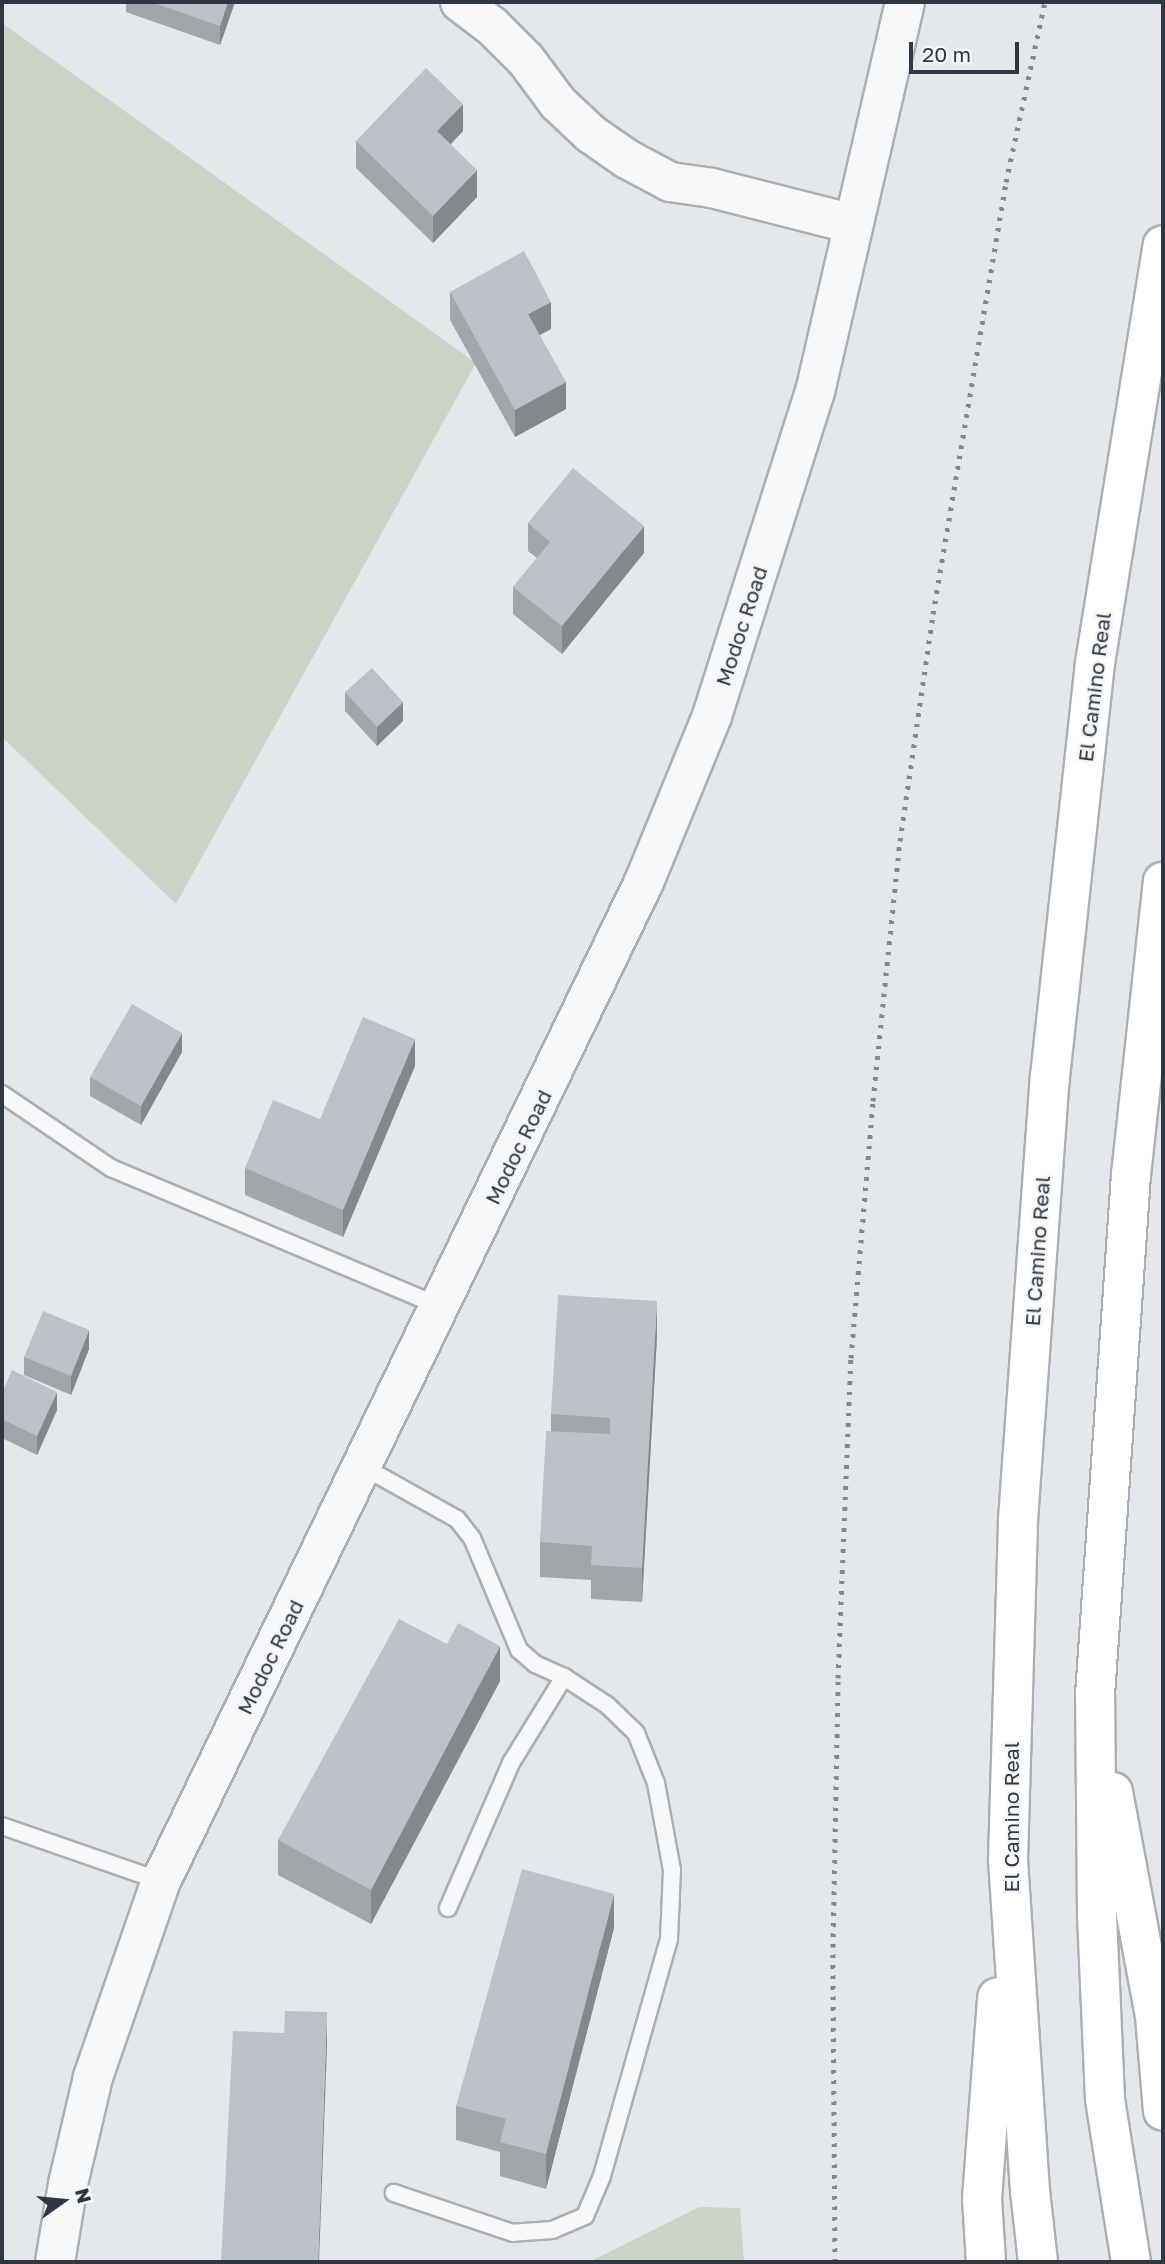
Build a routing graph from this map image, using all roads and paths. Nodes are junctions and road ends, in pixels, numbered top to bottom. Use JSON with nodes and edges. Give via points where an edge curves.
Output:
{"nodes":[{"id":1,"x":460,"y":2,"type":"edge"},
{"id":2,"x":905,"y":2,"type":"edge"},
{"id":3,"x":853,"y":224,"type":"junction"},
{"id":4,"x":1163,"y":246,"type":"edge"},
{"id":5,"x":1163,"y":882,"type":"edge"},
{"id":6,"x":2,"y":1094,"type":"edge"},
{"id":7,"x":441,"y":1307,"type":"junction"},
{"id":8,"x":362,"y":1466,"type":"junction"},
{"id":9,"x":564,"y":1677,"type":"junction"},
{"id":10,"x":1095,"y":1695,"type":"junction"},
{"id":11,"x":2,"y":1826,"type":"edge"},
{"id":12,"x":1008,"y":1860,"type":"junction"},
{"id":13,"x":161,"y":1881,"type":"junction"},
{"id":14,"x":448,"y":1908,"type":"dead end"},
{"id":15,"x":1163,"y":2111,"type":"edge"},
{"id":16,"x":394,"y":2193,"type":"dead end"},
{"id":17,"x":55,"y":2262,"type":"edge"},
{"id":18,"x":986,"y":2262,"type":"edge"},
{"id":19,"x":1038,"y":2262,"type":"edge"},
{"id":20,"x":1131,"y":2262,"type":"edge"}],
"edges":[{"from":1,"to":3,"type":"street","via":[[526,60],[558,103],[627,159],[670,182],[712,188]]},
{"from":2,"to":3,"type":"street","name":"Modoc Road"},
{"from":3,"to":7,"type":"street","name":"Modoc Road","via":[[802,438],[712,716],[644,882]]},
{"from":4,"to":12,"type":"highway","name":"El Camino Real","via":[[1095,663],[1050,1077],[1018,1520]]},
{"from":5,"to":10,"type":"highway","via":[[1132,1175]]},
{"from":6,"to":7,"type":"lane","via":[[111,1168]]},
{"from":7,"to":8,"type":"street","name":"Modoc Road"},
{"from":8,"to":9,"type":"lane","via":[[457,1519],[472,1538],[519,1650],[534,1664]]},
{"from":8,"to":13,"type":"street","name":"Modoc Road"},
{"from":9,"to":14,"type":"lane","via":[[511,1763]]},
{"from":9,"to":16,"type":"lane","via":[[607,1705],[636,1733],[656,1783],[672,1870],[669,1938],[602,2176],[585,2216],[552,2230],[513,2234]]},
{"from":10,"to":15,"type":"highway","via":[[1155,2016]]},
{"from":10,"to":20,"type":"highway","via":[[1105,2099]]},
{"from":11,"to":13,"type":"lane"},
{"from":12,"to":18,"type":"highway","via":[[982,2199]]},
{"from":12,"to":19,"type":"highway","name":"El Camino Real"},
{"from":13,"to":17,"type":"street","name":"Modoc Road","via":[[93,2077]]}]}
